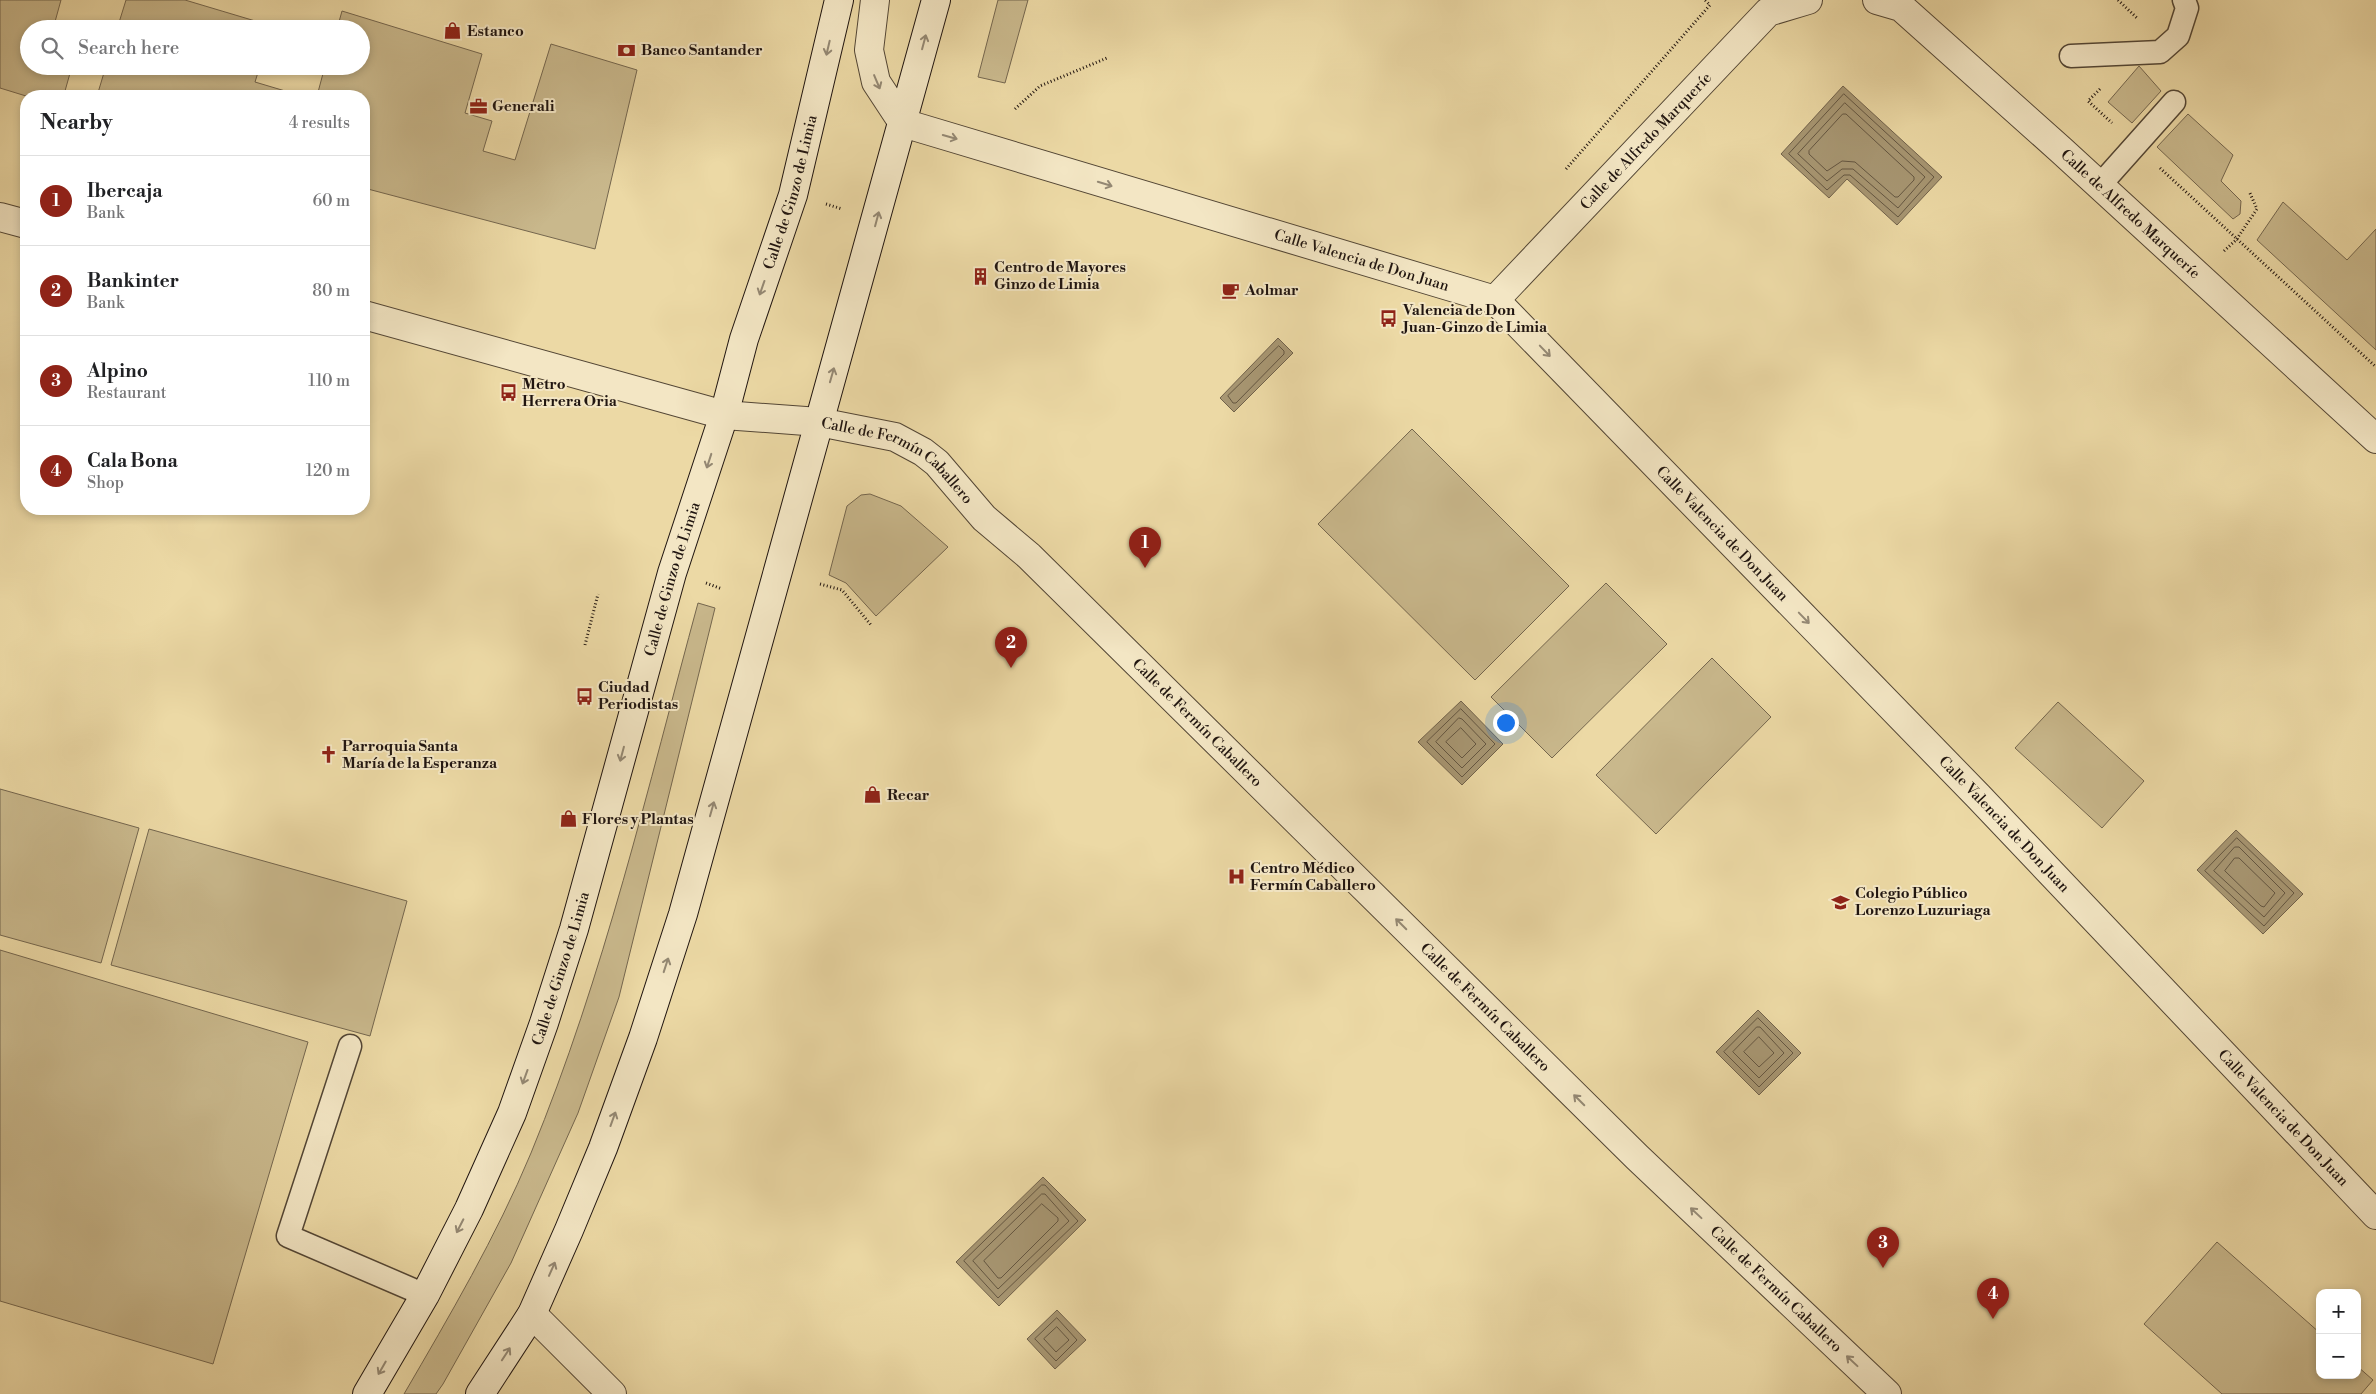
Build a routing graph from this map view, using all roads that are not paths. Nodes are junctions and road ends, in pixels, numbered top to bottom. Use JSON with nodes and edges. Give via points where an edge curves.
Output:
{"nodes":[{"id":1,"x":839,"y":0,"type":"edge"},
{"id":2,"x":875,"y":0,"type":"edge"},
{"id":3,"x":936,"y":0,"type":"edge"},
{"id":4,"x":1808,"y":0,"type":"edge"},
{"id":5,"x":1877,"y":0,"type":"edge"},
{"id":6,"x":2184,"y":0,"type":"edge"},
{"id":7,"x":2071,"y":56,"type":"dead end"},
{"id":8,"x":2174,"y":102,"type":"dead end"},
{"id":9,"x":903,"y":123,"type":"junction"},
{"id":10,"x":2100,"y":186,"type":"junction"},
{"id":11,"x":0,"y":217,"type":"edge"},
{"id":12,"x":20,"y":222,"type":"edge"},
{"id":13,"x":1495,"y":300,"type":"junction"},
{"id":14,"x":370,"y":317,"type":"edge"},
{"id":15,"x":724,"y":415,"type":"junction"},
{"id":16,"x":819,"y":422,"type":"junction"},
{"id":17,"x":2376,"y":439,"type":"edge"},
{"id":18,"x":350,"y":1046,"type":"dead end"},
{"id":19,"x":2376,"y":1215,"type":"edge"},
{"id":20,"x":425,"y":1295,"type":"junction"},
{"id":21,"x":532,"y":1314,"type":"junction"},
{"id":22,"x":367,"y":1394,"type":"edge"},
{"id":23,"x":480,"y":1394,"type":"edge"},
{"id":24,"x":612,"y":1394,"type":"edge"},
{"id":25,"x":1887,"y":1394,"type":"edge"}],
"edges":[{"from":1,"to":15,"type":"street","name":"Calle de Ginzo de Limia","one_way":true,"via":[[799,175],[744,339]]},
{"from":2,"to":9,"type":"street","one_way":true,"via":[[869,50],[876,82]]},
{"from":9,"to":3,"type":"street","one_way":true},
{"from":4,"to":13,"type":"street","name":"Calle de Alfredo Marqueríe","via":[[1768,12]]},
{"from":5,"to":10,"type":"street","name":"Calle de Alfredo Marqueríe","via":[[1901,7]]},
{"from":6,"to":7,"type":"lane","via":[[2188,8],[2178,36],[2160,52]]},
{"from":8,"to":10,"type":"lane"},
{"from":9,"to":13,"type":"street","name":"Calle Valencia de Don Juan","one_way":true},
{"from":16,"to":9,"type":"street","one_way":true},
{"from":10,"to":17,"type":"street","name":"Calle de Alfredo Marqueríe"},
{"from":11,"to":12,"type":"street"},
{"from":13,"to":19,"type":"street","name":"Calle Valencia de Don Juan","one_way":true,"via":[[1978,796]]},
{"from":14,"to":15,"type":"street","name":"Calle de Fermín Caballero"},
{"from":15,"to":16,"type":"street","name":"Calle de Fermín Caballero"},
{"from":15,"to":20,"type":"street","name":"Calle de Ginzo de Limia","one_way":true,"via":[[672,573],[574,928],[544,1023],[512,1113]]},
{"from":21,"to":16,"type":"street","one_way":true,"via":[[603,1148],[648,1020],[682,914]]},
{"from":25,"to":16,"type":"street","name":"Calle de Fermín Caballero","one_way":true,"via":[[1637,1157],[1029,556],[984,518],[937,463],[895,436]]},
{"from":18,"to":20,"type":"lane","via":[[288,1236]]},
{"from":20,"to":22,"type":"street","name":"Calle de Ginzo de Limia","one_way":true},
{"from":23,"to":21,"type":"street","one_way":true},
{"from":21,"to":24,"type":"street"}]}
